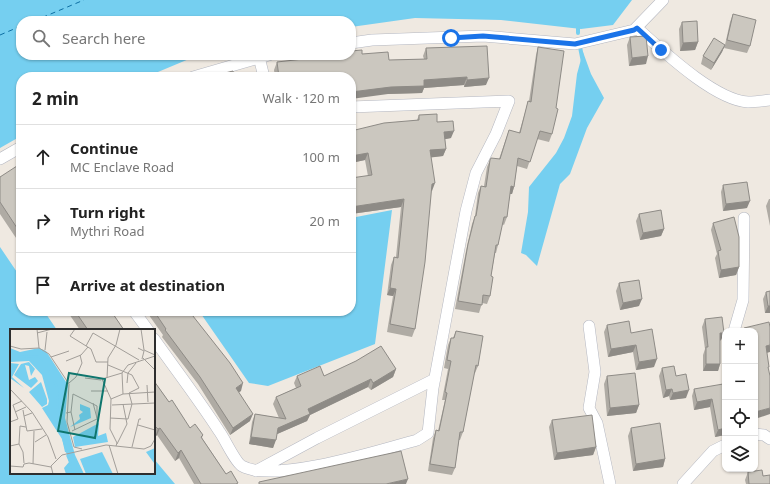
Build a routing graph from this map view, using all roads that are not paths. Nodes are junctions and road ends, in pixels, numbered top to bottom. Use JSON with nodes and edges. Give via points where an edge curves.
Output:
{"nodes":[{"id":1,"x":663,"y":0,"type":"edge"},
{"id":2,"x":635,"y":29,"type":"junction"},
{"id":3,"x":356,"y":42,"type":"edge"},
{"id":4,"x":250,"y":60,"type":"edge"},
{"id":5,"x":264,"y":60,"type":"edge"},
{"id":6,"x":210,"y":72,"type":"edge"},
{"id":7,"x":264,"y":72,"type":"edge"},
{"id":8,"x":770,"y":100,"type":"edge"},
{"id":9,"x":356,"y":107,"type":"edge"},
{"id":10,"x":16,"y":150,"type":"edge"},
{"id":11,"x":0,"y":159,"type":"edge"},
{"id":12,"x":744,"y":218,"type":"dead end"},
{"id":13,"x":138,"y":316,"type":"edge"},
{"id":14,"x":589,"y":326,"type":"dead end"},
{"id":15,"x":735,"y":328,"type":"edge"},
{"id":16,"x":147,"y":329,"type":"edge"},
{"id":17,"x":155,"y":340,"type":"edge"},
{"id":18,"x":435,"y":379,"type":"junction"},
{"id":19,"x":758,"y":434,"type":"edge"},
{"id":20,"x":770,"y":439,"type":"edge"},
{"id":21,"x":722,"y":446,"type":"edge"},
{"id":22,"x":255,"y":472,"type":"junction"},
{"id":23,"x":610,"y":484,"type":"edge"},
{"id":24,"x":683,"y":484,"type":"edge"}],
"edges":[{"from":1,"to":2,"type":"street"},
{"from":2,"to":3,"type":"street","via":[[575,44],[483,36]]},
{"from":2,"to":8,"type":"street","via":[[707,86],[747,102]]},
{"from":4,"to":6,"type":"street"},
{"from":5,"to":7,"type":"street"},
{"from":9,"to":18,"type":"street","via":[[509,101],[476,173],[466,210]]},
{"from":10,"to":11,"type":"street"},
{"from":12,"to":15,"type":"street","via":[[743,300]]},
{"from":13,"to":16,"type":"street"},
{"from":14,"to":23,"type":"street","via":[[595,372],[590,408],[597,422]]},
{"from":17,"to":22,"type":"street","via":[[219,430],[241,466]]},
{"from":18,"to":22,"type":"street"},
{"from":18,"to":22,"type":"street","via":[[428,433],[417,440],[336,463],[282,472]]},
{"from":19,"to":20,"type":"street"},
{"from":21,"to":24,"type":"street","via":[[713,451]]}]}
